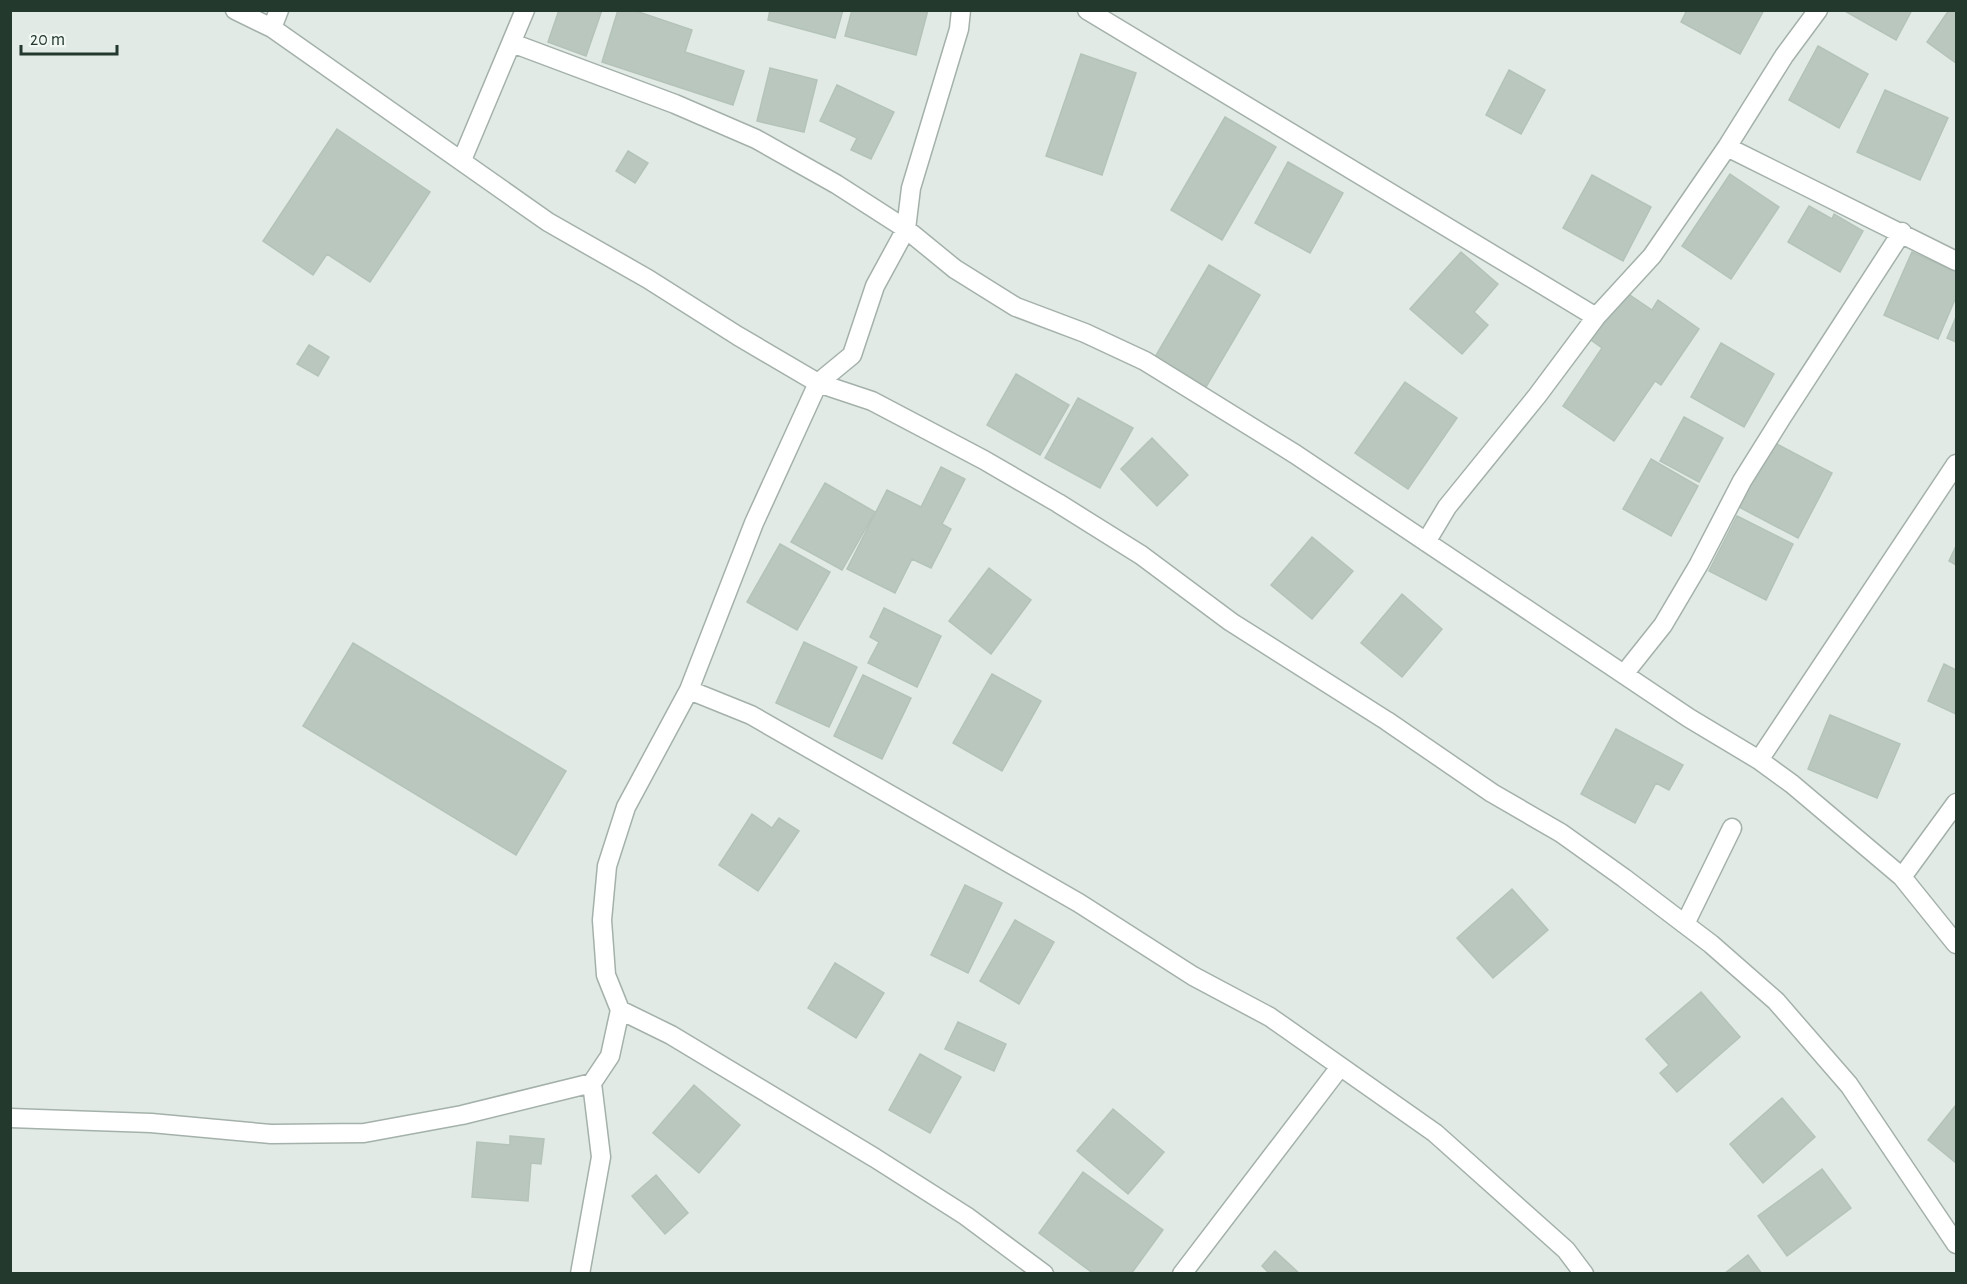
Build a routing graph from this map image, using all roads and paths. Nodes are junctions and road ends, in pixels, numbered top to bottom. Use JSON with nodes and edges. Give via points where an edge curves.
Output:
{"nodes":[{"id":1,"x":235,"y":10,"type":"edge"},
{"id":2,"x":279,"y":10,"type":"edge"},
{"id":3,"x":525,"y":10,"type":"edge"},
{"id":4,"x":961,"y":10,"type":"edge"},
{"id":5,"x":1087,"y":10,"type":"edge"},
{"id":6,"x":1818,"y":10,"type":"edge"},
{"id":7,"x":272,"y":28,"type":"junction"},
{"id":8,"x":512,"y":43,"type":"junction"},
{"id":9,"x":1727,"y":147,"type":"junction"},
{"id":10,"x":462,"y":160,"type":"junction"},
{"id":11,"x":906,"y":229,"type":"junction"},
{"id":12,"x":1902,"y":232,"type":"junction"},
{"id":13,"x":1956,"y":261,"type":"edge"},
{"id":14,"x":1596,"y":317,"type":"junction"},
{"id":15,"x":818,"y":383,"type":"junction"},
{"id":16,"x":1956,"y":464,"type":"edge"},
{"id":17,"x":1426,"y":542,"type":"junction"},
{"id":18,"x":1624,"y":674,"type":"junction"},
{"id":19,"x":688,"y":690,"type":"junction"},
{"id":20,"x":1759,"y":760,"type":"junction"},
{"id":21,"x":1956,"y":803,"type":"edge"},
{"id":22,"x":1732,"y":828,"type":"dead end"},
{"id":23,"x":1902,"y":878,"type":"junction"},
{"id":24,"x":1685,"y":924,"type":"junction"},
{"id":25,"x":1956,"y":944,"type":"edge"},
{"id":26,"x":620,"y":1010,"type":"junction"},
{"id":27,"x":1340,"y":1067,"type":"junction"},
{"id":28,"x":592,"y":1083,"type":"junction"},
{"id":29,"x":10,"y":1118,"type":"edge"},
{"id":30,"x":1956,"y":1244,"type":"edge"},
{"id":31,"x":580,"y":1274,"type":"edge"},
{"id":32,"x":1044,"y":1274,"type":"edge"},
{"id":33,"x":1182,"y":1274,"type":"edge"},
{"id":34,"x":1584,"y":1274,"type":"edge"}],
"edges":[{"from":1,"to":7,"type":"street"},
{"from":2,"to":7,"type":"street"},
{"from":3,"to":8,"type":"street"},
{"from":4,"to":11,"type":"street","via":[[959,29],[911,188]]},
{"from":5,"to":14,"type":"street"},
{"from":6,"to":9,"type":"street"},
{"from":7,"to":10,"type":"street"},
{"from":8,"to":10,"type":"street"},
{"from":8,"to":11,"type":"street","via":[[675,104],[756,140]]},
{"from":9,"to":12,"type":"street"},
{"from":9,"to":14,"type":"street","via":[[1652,256]]},
{"from":10,"to":15,"type":"street","via":[[548,222]]},
{"from":11,"to":15,"type":"street","via":[[875,286],[852,355]]},
{"from":11,"to":17,"type":"street","via":[[955,270],[1016,307],[1144,361],[1295,454]]},
{"from":12,"to":13,"type":"street"},
{"from":12,"to":18,"type":"street","via":[[1742,481],[1663,625]]},
{"from":14,"to":17,"type":"street","via":[[1447,507]]},
{"from":15,"to":19,"type":"street","via":[[754,523]]},
{"from":15,"to":24,"type":"street","via":[[872,401],[1058,503],[1141,555],[1231,622],[1387,721],[1492,794],[1561,833]]},
{"from":16,"to":20,"type":"street"},
{"from":17,"to":18,"type":"street"},
{"from":18,"to":20,"type":"street"},
{"from":19,"to":26,"type":"street","via":[[626,807],[607,866],[602,920],[606,975]]},
{"from":19,"to":27,"type":"street","via":[[751,715],[1001,857],[1192,976],[1270,1017]]},
{"from":20,"to":23,"type":"street"},
{"from":21,"to":23,"type":"street"},
{"from":22,"to":24,"type":"street"},
{"from":23,"to":25,"type":"street"},
{"from":24,"to":30,"type":"street","via":[[1776,1001],[1849,1085]]},
{"from":26,"to":28,"type":"street","via":[[610,1056]]},
{"from":26,"to":32,"type":"street","via":[[671,1035],[875,1158],[966,1216]]},
{"from":27,"to":33,"type":"street"},
{"from":27,"to":34,"type":"street","via":[[1435,1133],[1566,1250]]},
{"from":28,"to":29,"type":"street","via":[[462,1115],[364,1133],[271,1134],[151,1122]]},
{"from":28,"to":31,"type":"street","via":[[601,1157]]}]}
